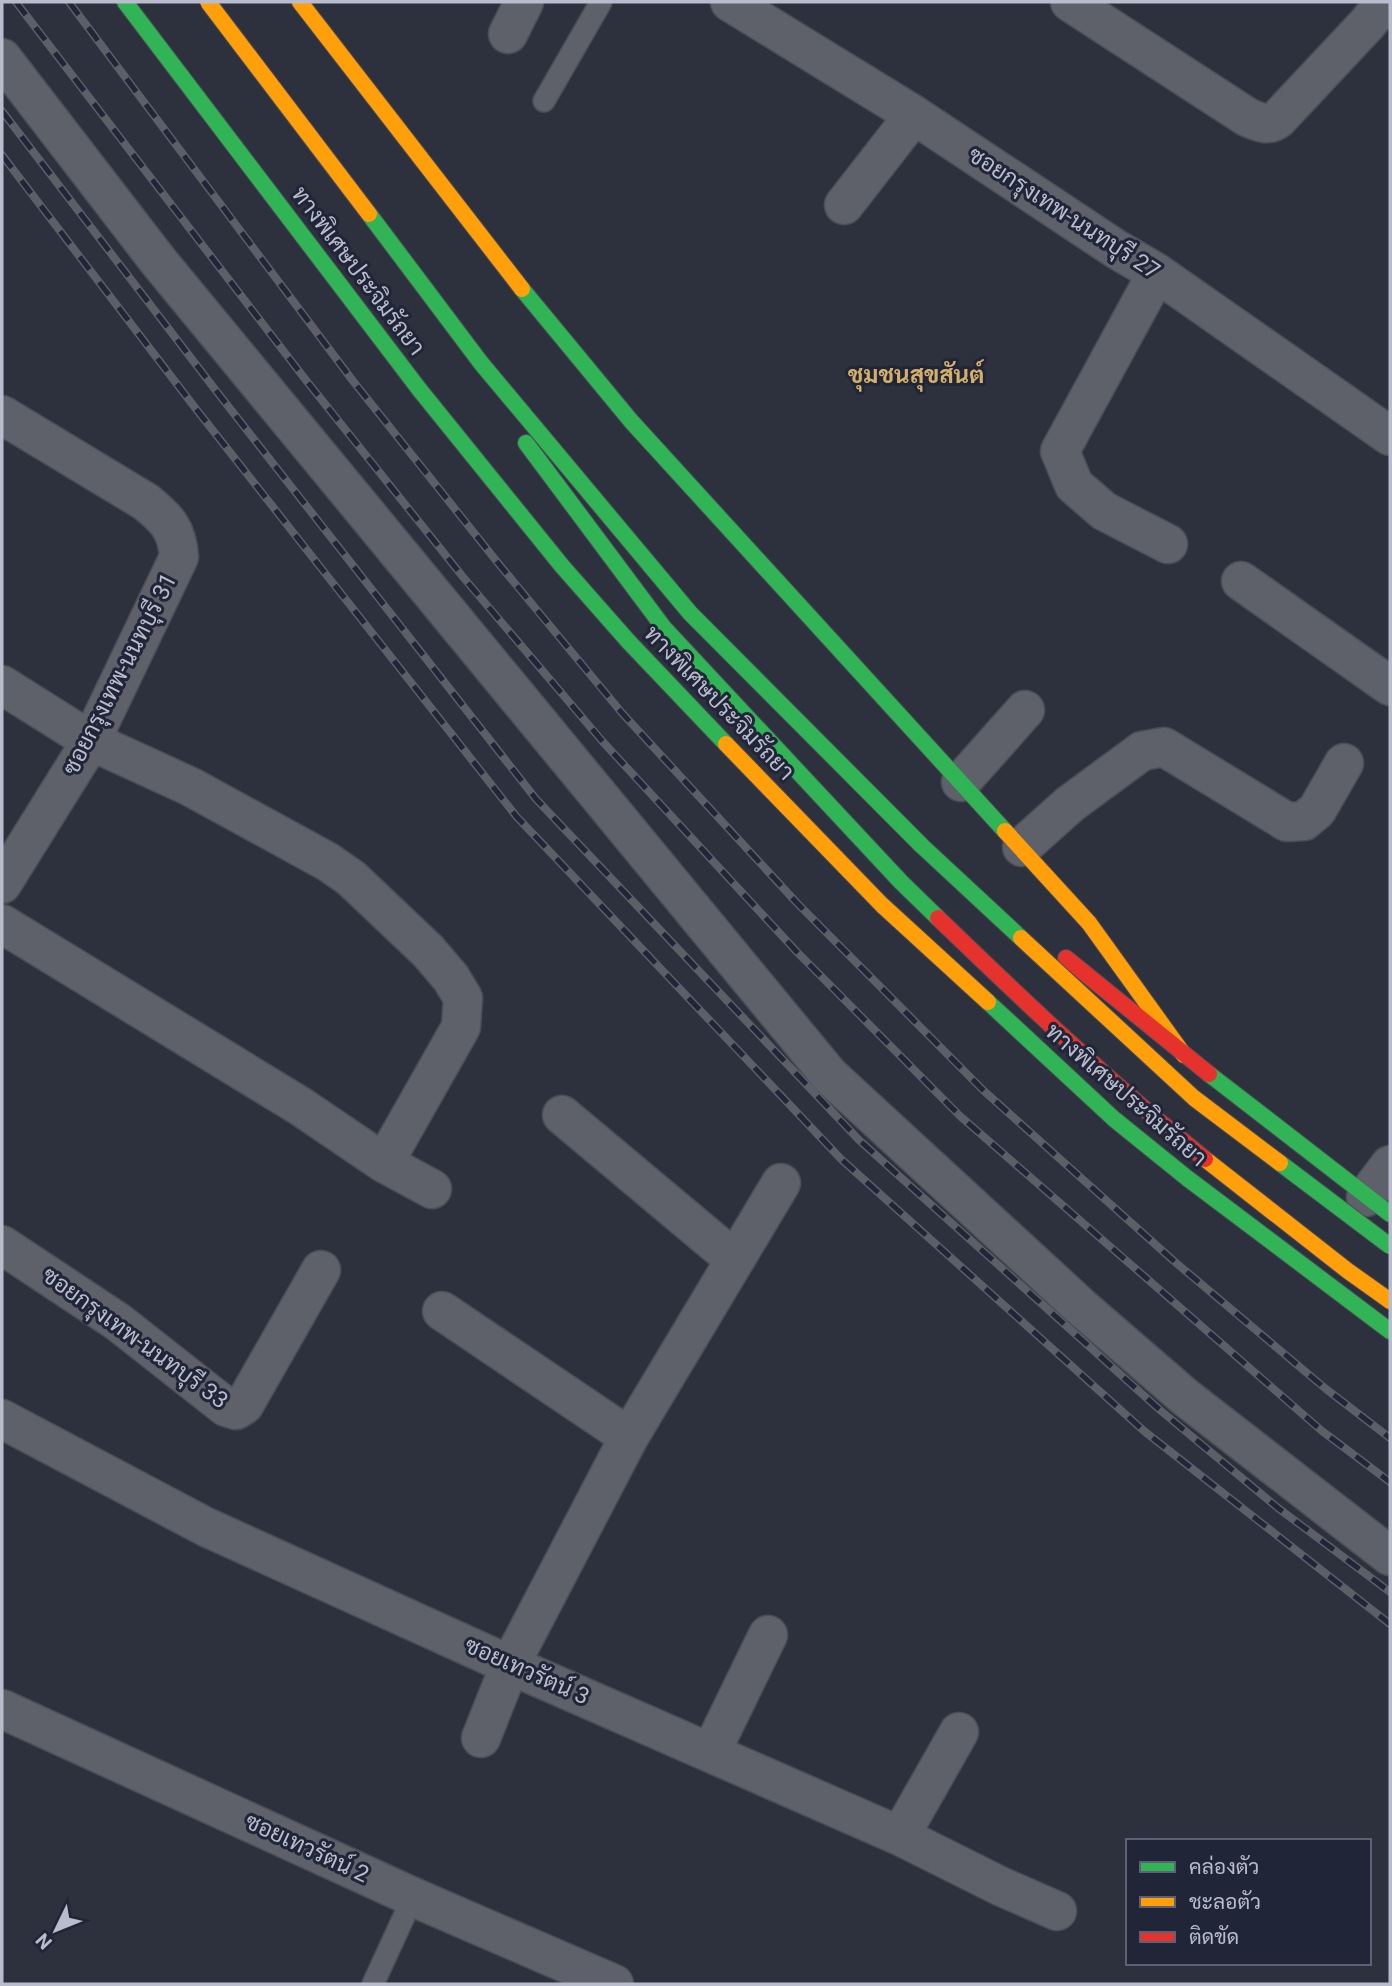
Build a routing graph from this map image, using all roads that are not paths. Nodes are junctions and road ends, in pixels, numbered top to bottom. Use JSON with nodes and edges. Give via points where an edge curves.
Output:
{"nodes":[{"id":1,"x":125,"y":2,"type":"edge"},
{"id":2,"x":195,"y":2,"type":"edge"},
{"id":3,"x":208,"y":2,"type":"edge"},
{"id":4,"x":300,"y":2,"type":"edge"},
{"id":5,"x":601,"y":2,"type":"edge"},
{"id":6,"x":730,"y":2,"type":"edge"},
{"id":7,"x":1385,"y":2,"type":"edge"},
{"id":8,"x":1094,"y":8,"type":"edge"},
{"id":9,"x":2,"y":58,"type":"edge"},
{"id":10,"x":544,"y":101,"type":"dead end"},
{"id":11,"x":914,"y":115,"type":"junction"},
{"id":12,"x":844,"y":205,"type":"dead end"},
{"id":13,"x":1157,"y":273,"type":"junction"},
{"id":14,"x":2,"y":415,"type":"edge"},
{"id":15,"x":1384,"y":422,"type":"edge"},
{"id":16,"x":1168,"y":544,"type":"dead end"},
{"id":17,"x":1241,"y":581,"type":"dead end"},
{"id":18,"x":664,"y":628,"type":"junction"},
{"id":19,"x":2,"y":685,"type":"edge"},
{"id":20,"x":1390,"y":686,"type":"edge"},
{"id":21,"x":1025,"y":710,"type":"dead end"},
{"id":22,"x":90,"y":741,"type":"junction"},
{"id":23,"x":1344,"y":763,"type":"dead end"},
{"id":24,"x":961,"y":782,"type":"junction"},
{"id":25,"x":1022,"y":848,"type":"junction"},
{"id":26,"x":2,"y":884,"type":"edge"},
{"id":27,"x":2,"y":924,"type":"edge"},
{"id":28,"x":1184,"y":1055,"type":"junction"},
{"id":29,"x":562,"y":1115,"type":"dead end"},
{"id":30,"x":384,"y":1163,"type":"junction"},
{"id":31,"x":1390,"y":1165,"type":"edge"},
{"id":32,"x":781,"y":1183,"type":"dead end"},
{"id":33,"x":432,"y":1189,"type":"dead end"},
{"id":34,"x":1378,"y":1206,"type":"edge"},
{"id":35,"x":2,"y":1245,"type":"edge"},
{"id":36,"x":1390,"y":1246,"type":"edge"},
{"id":37,"x":735,"y":1260,"type":"junction"},
{"id":38,"x":321,"y":1270,"type":"dead end"},
{"id":39,"x":1390,"y":1301,"type":"edge"},
{"id":40,"x":442,"y":1311,"type":"dead end"},
{"id":41,"x":1390,"y":1331,"type":"edge"},
{"id":42,"x":2,"y":1419,"type":"edge"},
{"id":43,"x":629,"y":1437,"type":"junction"},
{"id":44,"x":1390,"y":1556,"type":"edge"},
{"id":45,"x":768,"y":1635,"type":"dead end"},
{"id":46,"x":510,"y":1665,"type":"junction"},
{"id":47,"x":2,"y":1709,"type":"edge"},
{"id":48,"x":958,"y":1732,"type":"dead end"},
{"id":49,"x":481,"y":1738,"type":"dead end"},
{"id":50,"x":712,"y":1752,"type":"junction"},
{"id":51,"x":900,"y":1836,"type":"junction"},
{"id":52,"x":413,"y":1897,"type":"junction"},
{"id":53,"x":1057,"y":1911,"type":"dead end"},
{"id":54,"x":373,"y":1984,"type":"edge"},
{"id":55,"x":614,"y":1984,"type":"edge"}],
"edges":[{"from":1,"to":41,"type":"main road","name":"ทางพิเศษประจิมรัถยา","via":[[427,399],[562,566],[699,716],[882,905],[1114,1119]]},
{"from":2,"to":18,"type":"main road"},
{"from":3,"to":36,"type":"main road","name":"ทางพิเศษประจิมรัถยา","bridge":true,"via":[[481,363],[690,613],[922,846],[1194,1098]]},
{"from":4,"to":24,"type":"main road","via":[[536,307],[631,421]]},
{"from":5,"to":10,"type":"lane"},
{"from":6,"to":11,"type":"street","name":"ซอยกรุงเทพ-นนทบุรี 27"},
{"from":7,"to":8,"type":"street","via":[[1272,124],[1247,117]]},
{"from":9,"to":44,"type":"street","via":[[159,262],[829,1075],[1185,1397]]},
{"from":11,"to":12,"type":"street"},
{"from":11,"to":13,"type":"street","name":"ซอยกรุงเทพ-นนทบุรี 27"},
{"from":13,"to":15,"type":"street","name":"ซอยกรุงเทพ-นนทบุรี 27"},
{"from":13,"to":16,"type":"street","via":[[1060,451],[1074,485],[1104,510]]},
{"from":14,"to":22,"type":"street","name":"ซอยกรุงเทพ-นนทบุรี 31","via":[[146,502],[167,519],[178,540],[179,557]]},
{"from":17,"to":20,"type":"street"},
{"from":18,"to":28,"type":"main road"},
{"from":18,"to":39,"type":"main road","via":[[901,882],[1031,1008],[1156,1120]]},
{"from":19,"to":22,"type":"street"},
{"from":21,"to":24,"type":"street"},
{"from":22,"to":26,"type":"street","name":"ซอยกรุงเทพ-นนทบุรี 31"},
{"from":22,"to":30,"type":"street","via":[[191,787],[328,862],[351,878],[451,978],[463,998],[461,1027]]},
{"from":23,"to":25,"type":"street","via":[[1317,810],[1304,821],[1287,822],[1164,747],[1142,751],[1070,804]]},
{"from":24,"to":25,"type":"main road"},
{"from":25,"to":28,"type":"main road","via":[[1089,923]]},
{"from":27,"to":30,"type":"street","via":[[300,1106]]},
{"from":28,"to":34,"type":"main road"},
{"from":29,"to":37,"type":"street"},
{"from":30,"to":33,"type":"street"},
{"from":31,"to":34,"type":"street"},
{"from":32,"to":37,"type":"street"},
{"from":35,"to":38,"type":"street","name":"ซอยกรุงเทพ-นนทบุรี 33","via":[[118,1322],[226,1407],[236,1410],[244,1405]]},
{"from":37,"to":43,"type":"street"},
{"from":40,"to":43,"type":"street"},
{"from":42,"to":46,"type":"street","name":"ซอยเทวรัตน์ 3","via":[[206,1527]]},
{"from":43,"to":46,"type":"street"},
{"from":45,"to":50,"type":"street"},
{"from":46,"to":49,"type":"street"},
{"from":46,"to":50,"type":"street","name":"ซอยเทวรัตน์ 3"},
{"from":47,"to":52,"type":"street","name":"ซอยเทวรัตน์ 2"},
{"from":48,"to":51,"type":"street"},
{"from":50,"to":51,"type":"street","name":"ซอยเทวรัตน์ 3"},
{"from":51,"to":53,"type":"street","name":"ซอยเทวรัตน์ 3"},
{"from":52,"to":54,"type":"lane"},
{"from":52,"to":55,"type":"street","name":"ซอยเทวรัตน์ 2"}]}
